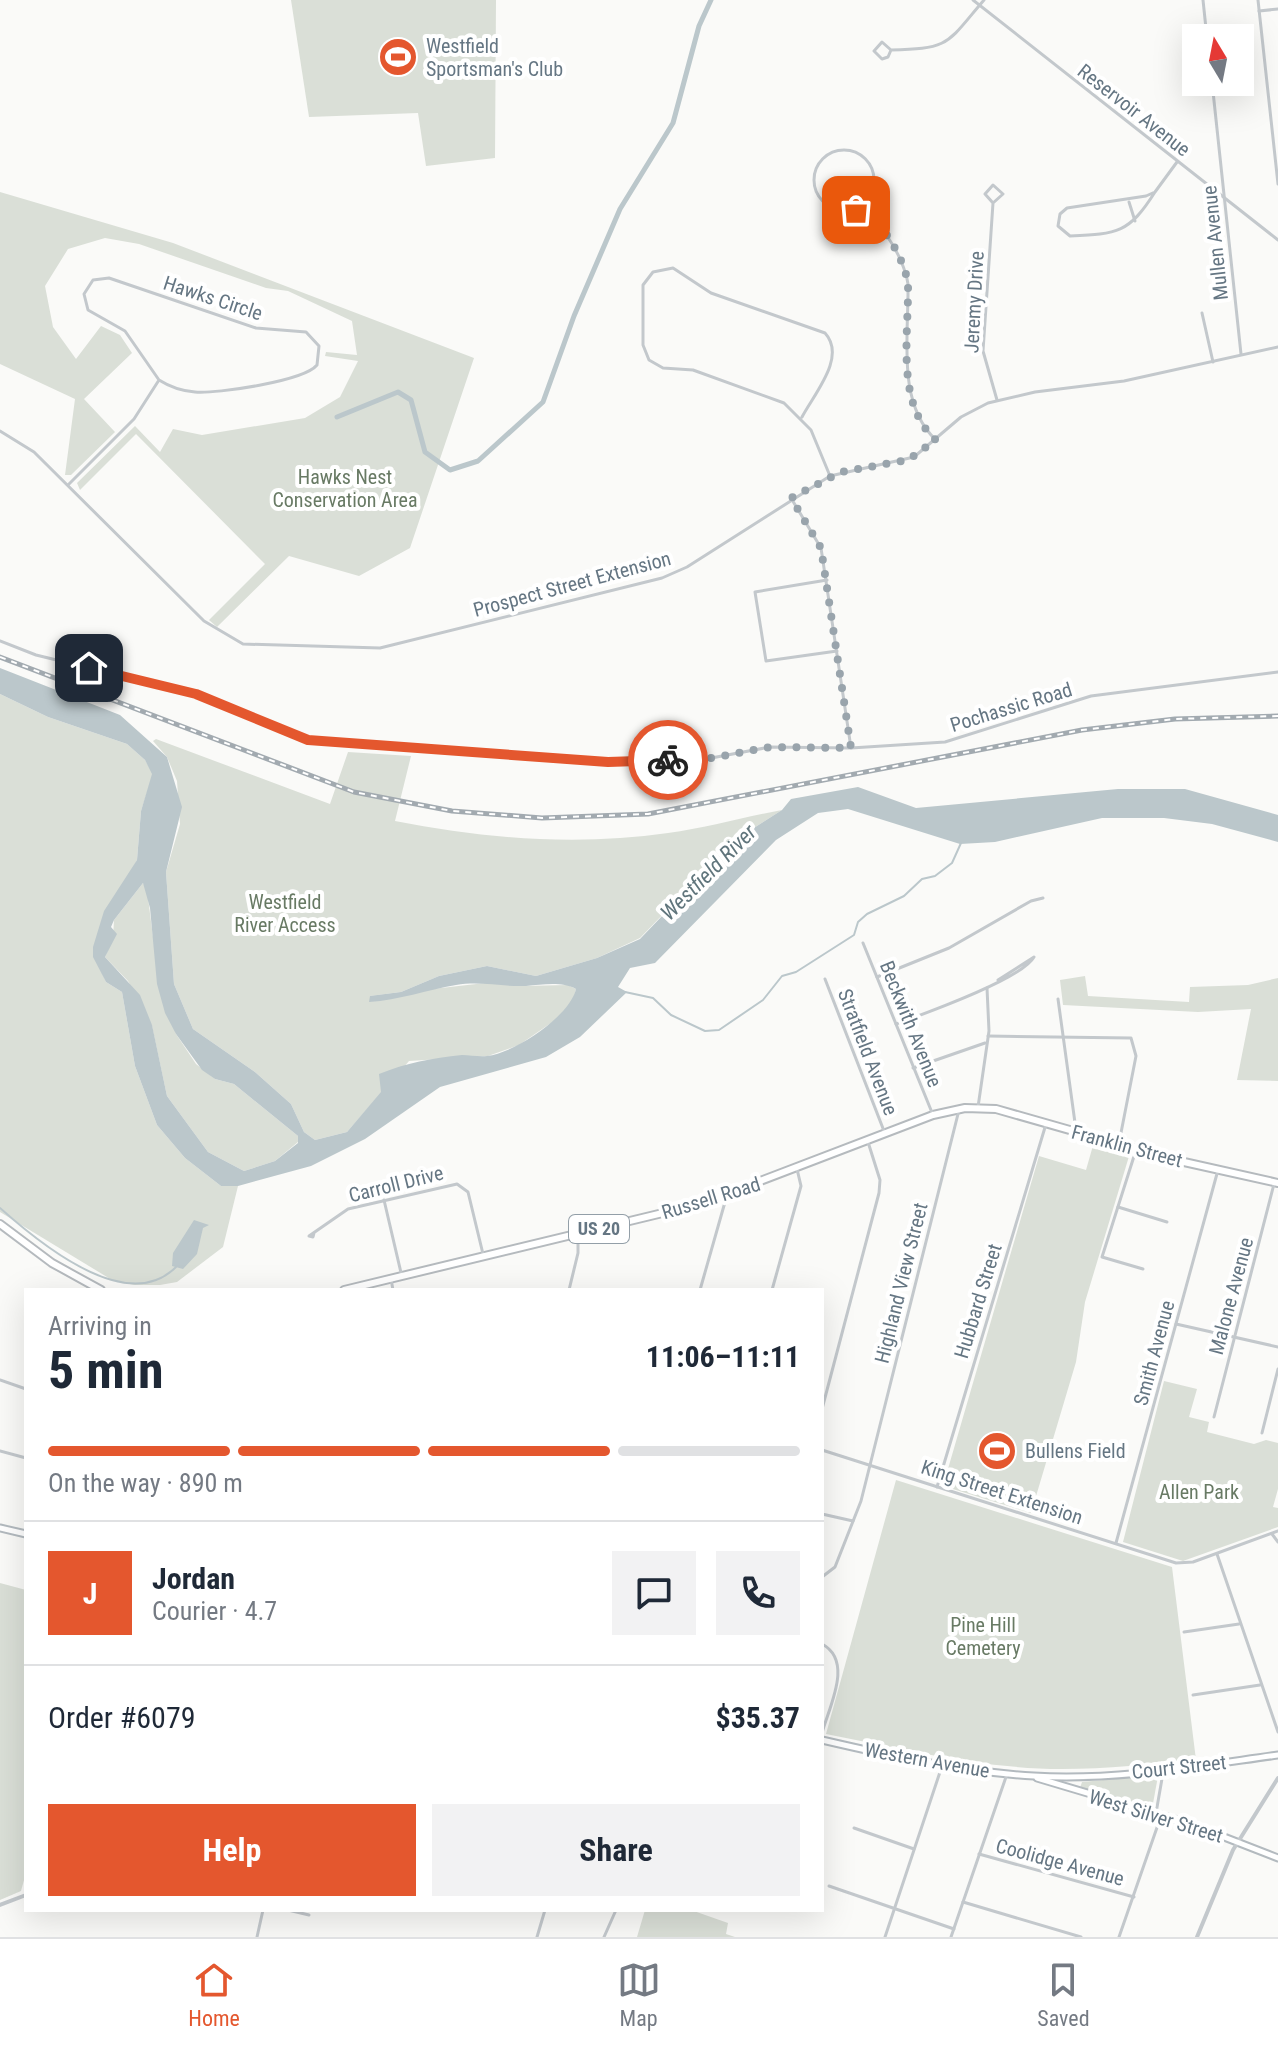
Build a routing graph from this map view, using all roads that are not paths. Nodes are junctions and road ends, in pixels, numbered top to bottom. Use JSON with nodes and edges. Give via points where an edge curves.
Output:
{"nodes":[{"id":1,"x":973,"y":0,"type":"edge"},
{"id":2,"x":984,"y":0,"type":"edge"},
{"id":3,"x":1203,"y":0,"type":"edge"},
{"id":4,"x":1258,"y":0,"type":"edge"},
{"id":5,"x":980,"y":5,"type":"junction"},
{"id":6,"x":1278,"y":9,"type":"edge"},
{"id":7,"x":1259,"y":11,"type":"junction"},
{"id":8,"x":1206,"y":24,"type":"edge"},
{"id":9,"x":891,"y":50,"type":"junction"},
{"id":10,"x":1214,"y":96,"type":"edge"},
{"id":11,"x":1177,"y":162,"type":"junction"},
{"id":12,"x":1278,"y":184,"type":"edge"},
{"id":13,"x":1155,"y":192,"type":"junction"},
{"id":14,"x":870,"y":197,"type":"junction"},
{"id":15,"x":1225,"y":198,"type":"junction"},
{"id":16,"x":1127,"y":201,"type":"junction"},
{"id":17,"x":993,"y":203,"type":"junction"},
{"id":18,"x":849,"y":210,"type":"junction"},
{"id":19,"x":870,"y":216,"type":"junction"},
{"id":20,"x":1135,"y":221,"type":"junction"},
{"id":21,"x":1278,"y":240,"type":"edge"},
{"id":22,"x":1202,"y":313,"type":"dead end"},
{"id":23,"x":1278,"y":347,"type":"edge"},
{"id":24,"x":1241,"y":354,"type":"junction"},
{"id":25,"x":1213,"y":362,"type":"junction"},
{"id":26,"x":159,"y":380,"type":"junction"},
{"id":27,"x":997,"y":400,"type":"junction"},
{"id":28,"x":802,"y":417,"type":"junction"},
{"id":29,"x":0,"y":431,"type":"edge"},
{"id":30,"x":936,"y":440,"type":"junction"},
{"id":31,"x":830,"y":476,"type":"junction"},
{"id":32,"x":68,"y":485,"type":"junction"},
{"id":33,"x":791,"y":498,"type":"junction"},
{"id":34,"x":827,"y":580,"type":"junction"},
{"id":35,"x":0,"y":641,"type":"edge"},
{"id":36,"x":837,"y":651,"type":"junction"},
{"id":37,"x":1278,"y":672,"type":"edge"},
{"id":38,"x":851,"y":748,"type":"junction"},
{"id":39,"x":1043,"y":898,"type":"dead end"},
{"id":40,"x":863,"y":943,"type":"dead end"},
{"id":41,"x":877,"y":977,"type":"junction"},
{"id":42,"x":825,"y":979,"type":"dead end"},
{"id":43,"x":998,"y":980,"type":"junction"},
{"id":44,"x":986,"y":988,"type":"junction"},
{"id":45,"x":1058,"y":999,"type":"dead end"},
{"id":46,"x":896,"y":1024,"type":"junction"},
{"id":47,"x":988,"y":1036,"type":"junction"},
{"id":48,"x":1063,"y":1036,"type":"junction"},
{"id":49,"x":985,"y":1043,"type":"junction"},
{"id":50,"x":913,"y":1068,"type":"junction"},
{"id":51,"x":978,"y":1107,"type":"junction"},
{"id":52,"x":960,"y":1108,"type":"junction"},
{"id":53,"x":933,"y":1115,"type":"junction"},
{"id":54,"x":1046,"y":1124,"type":"junction"},
{"id":55,"x":1076,"y":1132,"type":"junction"},
{"id":56,"x":885,"y":1134,"type":"junction"},
{"id":57,"x":868,"y":1141,"type":"junction"},
{"id":58,"x":1119,"y":1145,"type":"junction"},
{"id":59,"x":1136,"y":1150,"type":"junction"},
{"id":60,"x":797,"y":1169,"type":"junction"},
{"id":61,"x":1218,"y":1170,"type":"junction"},
{"id":62,"x":1276,"y":1182,"type":"edge"},
{"id":63,"x":727,"y":1195,"type":"junction"},
{"id":64,"x":384,"y":1200,"type":"junction"},
{"id":65,"x":1118,"y":1207,"type":"junction"},
{"id":66,"x":1167,"y":1222,"type":"dead end"},
{"id":67,"x":0,"y":1224,"type":"edge"},
{"id":68,"x":314,"y":1233,"type":"dead end"},
{"id":69,"x":578,"y":1235,"type":"junction"},
{"id":70,"x":484,"y":1257,"type":"junction"},
{"id":71,"x":1143,"y":1269,"type":"dead end"},
{"id":72,"x":402,"y":1277,"type":"junction"},
{"id":73,"x":391,"y":1279,"type":"junction"},
{"id":74,"x":97,"y":1288,"type":"edge"},
{"id":75,"x":353,"y":1288,"type":"edge"},
{"id":76,"x":393,"y":1288,"type":"edge"},
{"id":77,"x":569,"y":1288,"type":"edge"},
{"id":78,"x":701,"y":1288,"type":"edge"},
{"id":79,"x":773,"y":1288,"type":"edge"},
{"id":80,"x":1176,"y":1324,"type":"junction"},
{"id":81,"x":1235,"y":1337,"type":"junction"},
{"id":82,"x":1278,"y":1347,"type":"edge"},
{"id":83,"x":1278,"y":1369,"type":"edge"},
{"id":84,"x":0,"y":1380,"type":"edge"},
{"id":85,"x":24,"y":1388,"type":"edge"},
{"id":86,"x":824,"y":1401,"type":"edge"},
{"id":87,"x":1214,"y":1417,"type":"dead end"},
{"id":88,"x":1262,"y":1433,"type":"dead end"},
{"id":89,"x":0,"y":1451,"type":"edge"},
{"id":90,"x":824,"y":1451,"type":"edge"},
{"id":91,"x":24,"y":1457,"type":"edge"},
{"id":92,"x":869,"y":1465,"type":"junction"},
{"id":93,"x":937,"y":1487,"type":"junction"},
{"id":94,"x":824,"y":1514,"type":"edge"},
{"id":95,"x":853,"y":1521,"type":"junction"},
{"id":96,"x":0,"y":1528,"type":"edge"},
{"id":97,"x":1278,"y":1531,"type":"edge"},
{"id":98,"x":24,"y":1534,"type":"edge"},
{"id":99,"x":1272,"y":1534,"type":"junction"},
{"id":100,"x":1278,"y":1542,"type":"edge"},
{"id":101,"x":1116,"y":1543,"type":"junction"},
{"id":102,"x":1217,"y":1554,"type":"junction"},
{"id":103,"x":824,"y":1575,"type":"edge"},
{"id":104,"x":1241,"y":1624,"type":"junction"},
{"id":105,"x":1184,"y":1632,"type":"dead end"},
{"id":106,"x":824,"y":1645,"type":"edge"},
{"id":107,"x":1262,"y":1685,"type":"junction"},
{"id":108,"x":1193,"y":1695,"type":"dead end"},
{"id":109,"x":824,"y":1726,"type":"edge"},
{"id":110,"x":1278,"y":1732,"type":"edge"},
{"id":111,"x":824,"y":1740,"type":"edge"},
{"id":112,"x":1278,"y":1755,"type":"edge"},
{"id":113,"x":943,"y":1764,"type":"junction"},
{"id":114,"x":1163,"y":1769,"type":"junction"},
{"id":115,"x":1007,"y":1773,"type":"junction"},
{"id":116,"x":1032,"y":1776,"type":"junction"},
{"id":117,"x":1075,"y":1776,"type":"junction"},
{"id":118,"x":1278,"y":1778,"type":"edge"},
{"id":119,"x":1081,"y":1793,"type":"junction"},
{"id":120,"x":1159,"y":1814,"type":"junction"},
{"id":121,"x":854,"y":1828,"type":"dead end"},
{"id":122,"x":1238,"y":1841,"type":"junction"},
{"id":123,"x":914,"y":1849,"type":"junction"},
{"id":124,"x":979,"y":1854,"type":"junction"},
{"id":125,"x":1278,"y":1858,"type":"edge"},
{"id":126,"x":829,"y":1886,"type":"dead end"},
{"id":127,"x":24,"y":1896,"type":"edge"},
{"id":128,"x":1134,"y":1897,"type":"junction"},
{"id":129,"x":963,"y":1902,"type":"junction"},
{"id":130,"x":0,"y":1905,"type":"edge"},
{"id":131,"x":894,"y":1908,"type":"junction"},
{"id":132,"x":263,"y":1912,"type":"edge"},
{"id":133,"x":296,"y":1912,"type":"edge"},
{"id":134,"x":544,"y":1912,"type":"edge"},
{"id":135,"x":615,"y":1912,"type":"edge"},
{"id":136,"x":309,"y":1915,"type":"dead end"},
{"id":137,"x":954,"y":1929,"type":"junction"},
{"id":138,"x":257,"y":1937,"type":"edge"},
{"id":139,"x":537,"y":1937,"type":"edge"},
{"id":140,"x":604,"y":1937,"type":"edge"},
{"id":141,"x":885,"y":1937,"type":"edge"},
{"id":142,"x":951,"y":1937,"type":"edge"},
{"id":143,"x":1081,"y":1937,"type":"edge"},
{"id":144,"x":1119,"y":1937,"type":"edge"},
{"id":145,"x":1198,"y":1937,"type":"edge"}],
"edges":[{"from":1,"to":5,"type":"street","name":"Reservoir Avenue"},
{"from":2,"to":5,"type":"street"},
{"from":3,"to":8,"type":"street"},
{"from":4,"to":7,"type":"street"},
{"from":5,"to":9,"type":"street","via":[[944,44]]},
{"from":5,"to":11,"type":"street","name":"Reservoir Avenue"},
{"from":6,"to":7,"type":"street"},
{"from":7,"to":12,"type":"street"},
{"from":9,"to":9,"type":"street","via":[[884,59],[874,51],[882,42]]},
{"from":10,"to":15,"type":"street","name":"Mullen Avenue"},
{"from":11,"to":13,"type":"street"},
{"from":11,"to":15,"type":"street","name":"Reservoir Avenue"},
{"from":13,"to":16,"type":"street"},
{"from":13,"to":20,"type":"street"},
{"from":14,"to":18,"type":"street"},
{"from":14,"to":18,"type":"street","via":[[875,178],[868,160],[851,150],[828,154],[816,169],[817,193],[830,206]]},
{"from":14,"to":19,"type":"street"},
{"from":15,"to":21,"type":"street","name":"Reservoir Avenue"},
{"from":15,"to":24,"type":"street","name":"Mullen Avenue"},
{"from":16,"to":20,"type":"street"},
{"from":16,"to":20,"type":"street","via":[[1067,208],[1058,226],[1073,236],[1117,232]]},
{"from":17,"to":17,"type":"street","via":[[985,194],[993,185],[1003,194]]},
{"from":17,"to":27,"type":"street","name":"Jeremy Drive","via":[[983,342]]},
{"from":18,"to":19,"type":"street"},
{"from":19,"to":30,"type":"street","via":[[905,270],[911,401]]},
{"from":22,"to":25,"type":"street"},
{"from":23,"to":24,"type":"street","name":"Prospect Street Extension"},
{"from":24,"to":25,"type":"street","name":"Prospect Street Extension"},
{"from":25,"to":27,"type":"street","name":"Prospect Street Extension"},
{"from":26,"to":26,"type":"street","name":"Hawks Circle","via":[[125,331],[88,310],[84,294],[93,280],[109,278],[256,328],[303,331],[320,349],[315,368],[301,376],[199,392]]},
{"from":26,"to":32,"type":"street","via":[[134,419]]},
{"from":27,"to":30,"type":"street","name":"Prospect Street Extension","via":[[961,417]]},
{"from":28,"to":28,"type":"street","via":[[833,360],[834,347],[825,333],[711,293],[673,268],[650,274],[642,293],[643,345],[649,360],[772,397]]},
{"from":28,"to":31,"type":"street"},
{"from":29,"to":32,"type":"street","name":"Prospect Street Extension","via":[[28,447]]},
{"from":30,"to":31,"type":"street","name":"Prospect Street Extension","via":[[908,460]]},
{"from":31,"to":33,"type":"street","name":"Prospect Street Extension"},
{"from":32,"to":33,"type":"street","name":"Prospect Street Extension","via":[[204,621],[243,644],[275,647],[380,648],[662,578]]},
{"from":33,"to":34,"type":"street","via":[[821,548]]},
{"from":34,"to":36,"type":"street"},
{"from":34,"to":36,"type":"street","via":[[755,592],[766,661]]},
{"from":35,"to":38,"type":"street","name":"Pochassic Road","via":[[36,655],[196,694],[308,740],[344,745],[608,762],[706,759],[770,747]]},
{"from":36,"to":38,"type":"street"},
{"from":37,"to":38,"type":"street","name":"Pochassic Road","via":[[1091,696],[945,742]]},
{"from":39,"to":41,"type":"street","via":[[949,948]]},
{"from":40,"to":41,"type":"street","name":"Beckwith Avenue"},
{"from":41,"to":46,"type":"street","name":"Beckwith Avenue"},
{"from":42,"to":56,"type":"street","name":"Stratfield Avenue"},
{"from":43,"to":43,"type":"street","via":[[1027,965],[1034,957],[1018,965]]},
{"from":43,"to":44,"type":"street"},
{"from":44,"to":46,"type":"street"},
{"from":44,"to":47,"type":"street"},
{"from":45,"to":48,"type":"street"},
{"from":46,"to":50,"type":"street","name":"Beckwith Avenue"},
{"from":47,"to":48,"type":"street"},
{"from":47,"to":49,"type":"street"},
{"from":48,"to":55,"type":"street"},
{"from":48,"to":58,"type":"street","via":[[1134,1041],[1136,1056]]},
{"from":49,"to":50,"type":"street"},
{"from":49,"to":51,"type":"street"},
{"from":50,"to":53,"type":"street","name":"Beckwith Avenue"},
{"from":51,"to":52,"type":"main road","name":"Russell Road","number":"US 20"},
{"from":51,"to":54,"type":"main road","name":"Franklin Street","number":"US 20"},
{"from":52,"to":53,"type":"main road","name":"Russell Road","number":"US 20"},
{"from":52,"to":92,"type":"street","name":"Highland View Street"},
{"from":53,"to":56,"type":"main road","name":"Russell Road","number":"US 20"},
{"from":54,"to":55,"type":"main road","name":"Franklin Street","number":"US 20"},
{"from":54,"to":93,"type":"street","name":"Hubbard Street"},
{"from":55,"to":58,"type":"main road","name":"Franklin Street","number":"US 20"},
{"from":56,"to":57,"type":"main road","name":"Russell Road","number":"US 20"},
{"from":57,"to":60,"type":"main road","name":"Russell Road","number":"US 20"},
{"from":57,"to":86,"type":"street","via":[[879,1193]]},
{"from":58,"to":59,"type":"main road","name":"Franklin Street","number":"US 20"},
{"from":59,"to":61,"type":"main road","name":"Franklin Street","number":"US 20"},
{"from":59,"to":65,"type":"street"},
{"from":60,"to":63,"type":"main road","name":"Russell Road","number":"US 20"},
{"from":60,"to":79,"type":"street","via":[[801,1186]]},
{"from":61,"to":62,"type":"main road","name":"Franklin Street","number":"US 20"},
{"from":61,"to":80,"type":"street","name":"Smith Avenue"},
{"from":62,"to":81,"type":"street","name":"Malone Avenue"},
{"from":63,"to":69,"type":"main road","name":"Russell Road","number":"US 20"},
{"from":63,"to":78,"type":"street"},
{"from":64,"to":68,"type":"street","name":"Carroll Drive","via":[[345,1210]]},
{"from":64,"to":70,"type":"street","name":"Carroll Drive","via":[[462,1185]]},
{"from":64,"to":72,"type":"street"},
{"from":65,"to":66,"type":"street"},
{"from":65,"to":71,"type":"street","via":[[1102,1257]]},
{"from":67,"to":74,"type":"main road","via":[[52,1263]]},
{"from":69,"to":70,"type":"main road","name":"Russell Road","number":"US 20"},
{"from":69,"to":77,"type":"street"},
{"from":70,"to":72,"type":"main road","name":"Russell Road","number":"US 20"},
{"from":72,"to":73,"type":"main road","name":"Russell Road","number":"US 20"},
{"from":73,"to":75,"type":"main road","name":"Russell Road","number":"US 20"},
{"from":73,"to":76,"type":"street"},
{"from":80,"to":81,"type":"street"},
{"from":80,"to":101,"type":"street","name":"Smith Avenue"},
{"from":81,"to":82,"type":"street"},
{"from":81,"to":87,"type":"street","name":"Malone Avenue"},
{"from":83,"to":88,"type":"street"},
{"from":84,"to":85,"type":"street"},
{"from":89,"to":91,"type":"street"},
{"from":90,"to":92,"type":"street","name":"King Street Extension"},
{"from":92,"to":93,"type":"street","name":"King Street Extension"},
{"from":92,"to":95,"type":"street","name":"Highland View Street"},
{"from":93,"to":101,"type":"street","name":"King Street Extension"},
{"from":94,"to":95,"type":"street"},
{"from":95,"to":103,"type":"street","name":"Highland View Street","via":[[835,1567]]},
{"from":96,"to":98,"type":"main road"},
{"from":97,"to":99,"type":"street"},
{"from":99,"to":100,"type":"street"},
{"from":99,"to":102,"type":"street"},
{"from":101,"to":102,"type":"street","name":"King Street Extension","via":[[1173,1562]]},
{"from":102,"to":104,"type":"street"},
{"from":104,"to":105,"type":"street"},
{"from":104,"to":107,"type":"street"},
{"from":106,"to":109,"type":"street","via":[[834,1652],[839,1670]]},
{"from":107,"to":108,"type":"street"},
{"from":107,"to":110,"type":"street"},
{"from":111,"to":113,"type":"main road","name":"Western Avenue"},
{"from":112,"to":114,"type":"main road","name":"Court Street"},
{"from":113,"to":115,"type":"main road","name":"Western Avenue"},
{"from":113,"to":123,"type":"street"},
{"from":114,"to":117,"type":"main road","name":"Court Street"},
{"from":114,"to":120,"type":"street"},
{"from":115,"to":116,"type":"main road","name":"Western Avenue"},
{"from":115,"to":124,"type":"street"},
{"from":116,"to":117,"type":"main road","name":"Court Street"},
{"from":116,"to":119,"type":"main road","name":"West Silver Street"},
{"from":117,"to":119,"type":"street"},
{"from":118,"to":122,"type":"street"},
{"from":119,"to":120,"type":"main road","name":"West Silver Street"},
{"from":120,"to":122,"type":"main road","name":"West Silver Street"},
{"from":120,"to":128,"type":"street"},
{"from":121,"to":123,"type":"street"},
{"from":122,"to":125,"type":"main road","name":"West Silver Street"},
{"from":122,"to":145,"type":"street"},
{"from":123,"to":131,"type":"street"},
{"from":124,"to":128,"type":"street","name":"Coolidge Avenue"},
{"from":124,"to":129,"type":"street"},
{"from":126,"to":131,"type":"street"},
{"from":127,"to":130,"type":"street"},
{"from":128,"to":144,"type":"street"},
{"from":129,"to":137,"type":"street"},
{"from":129,"to":143,"type":"street"},
{"from":131,"to":137,"type":"street"},
{"from":131,"to":141,"type":"street"},
{"from":132,"to":138,"type":"street"},
{"from":133,"to":136,"type":"street"},
{"from":134,"to":139,"type":"street"},
{"from":135,"to":140,"type":"street"},
{"from":137,"to":142,"type":"street"}]}
